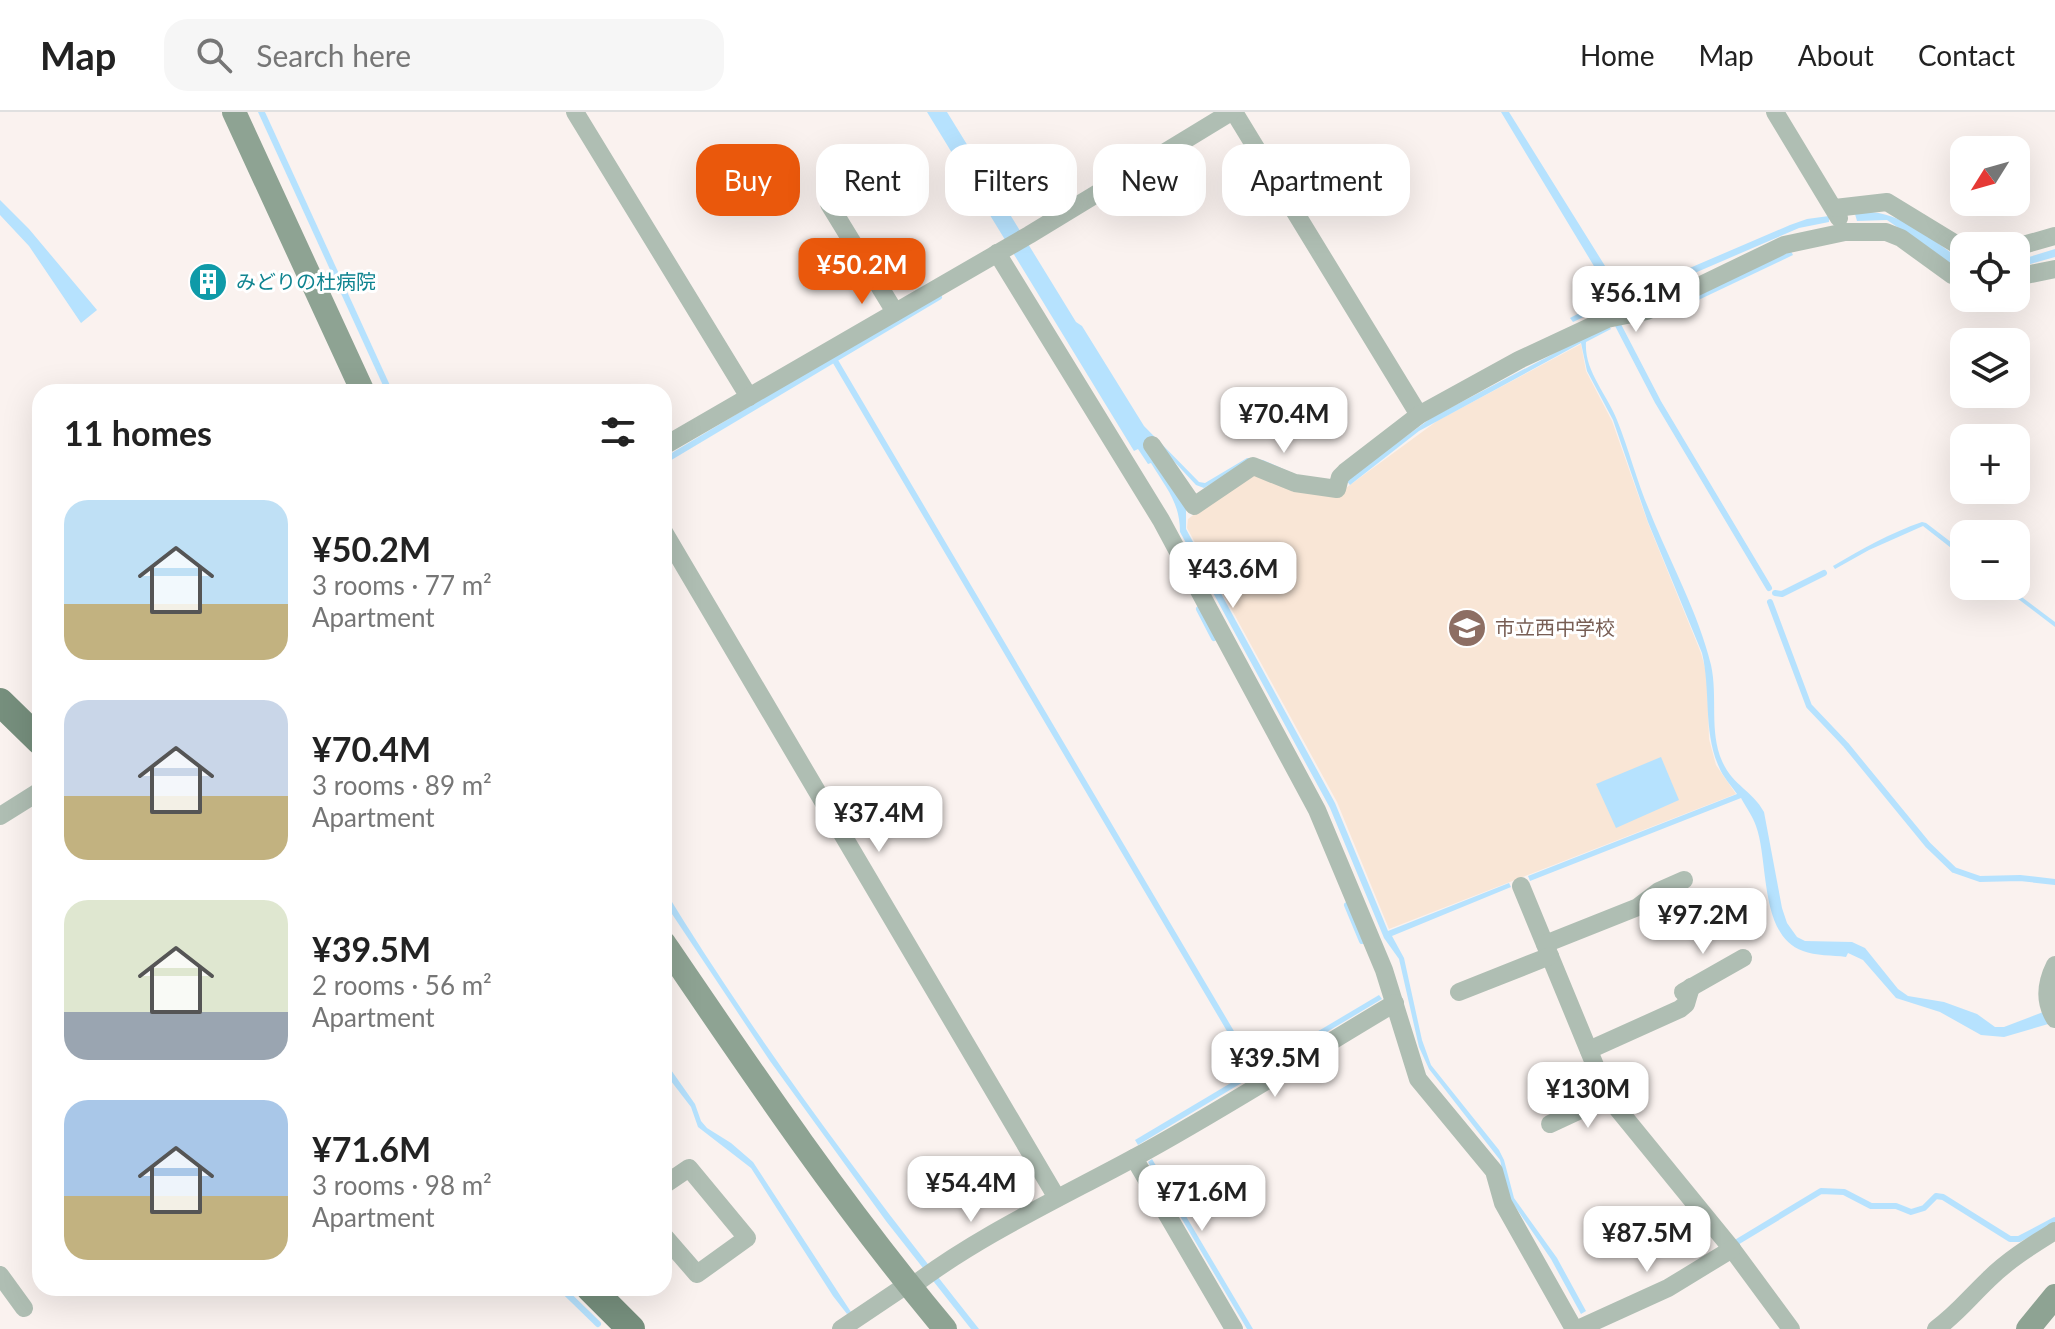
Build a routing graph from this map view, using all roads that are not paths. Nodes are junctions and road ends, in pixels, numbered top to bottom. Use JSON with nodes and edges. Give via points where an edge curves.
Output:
{"nodes":[{"id":1,"x":234,"y":112,"type":"edge"},
{"id":2,"x":575,"y":112,"type":"edge"},
{"id":3,"x":1233,"y":112,"type":"edge"},
{"id":4,"x":1775,"y":112,"type":"edge"},
{"id":5,"x":1835,"y":208,"type":"junction"},
{"id":6,"x":836,"y":216,"type":"edge"},
{"id":7,"x":1845,"y":232,"type":"junction"},
{"id":8,"x":2055,"y":236,"type":"edge"},
{"id":9,"x":1950,"y":240,"type":"edge"},
{"id":10,"x":2030,"y":243,"type":"edge"},
{"id":11,"x":997,"y":253,"type":"junction"},
{"id":12,"x":2055,"y":269,"type":"edge"},
{"id":13,"x":1950,"y":274,"type":"edge"},
{"id":14,"x":2030,"y":274,"type":"edge"},
{"id":15,"x":895,"y":312,"type":"junction"},
{"id":16,"x":359,"y":384,"type":"edge"},
{"id":17,"x":749,"y":397,"type":"junction"},
{"id":18,"x":1419,"y":415,"type":"junction"},
{"id":19,"x":672,"y":441,"type":"edge"},
{"id":20,"x":1152,"y":445,"type":"dead end"},
{"id":21,"x":1178,"y":508,"type":"junction"},
{"id":22,"x":672,"y":546,"type":"edge"},
{"id":23,"x":0,"y":702,"type":"edge"},
{"id":24,"x":32,"y":733,"type":"edge"},
{"id":25,"x":32,"y":796,"type":"edge"},
{"id":26,"x":0,"y":816,"type":"edge"},
{"id":27,"x":1684,"y":880,"type":"dead end"},
{"id":28,"x":1521,"y":886,"type":"dead end"},
{"id":29,"x":1548,"y":950,"type":"junction"},
{"id":30,"x":672,"y":955,"type":"edge"},
{"id":31,"x":1743,"y":958,"type":"dead end"},
{"id":32,"x":2055,"y":965,"type":"edge"},
{"id":33,"x":1459,"y":992,"type":"dead end"},
{"id":34,"x":1395,"y":1003,"type":"junction"},
{"id":35,"x":2052,"y":1014,"type":"edge"},
{"id":36,"x":1589,"y":1050,"type":"junction"},
{"id":37,"x":1608,"y":1097,"type":"junction"},
{"id":38,"x":1550,"y":1124,"type":"dead end"},
{"id":39,"x":1134,"y":1158,"type":"junction"},
{"id":40,"x":672,"y":1180,"type":"edge"},
{"id":41,"x":1057,"y":1198,"type":"junction"},
{"id":42,"x":2055,"y":1231,"type":"edge"},
{"id":43,"x":672,"y":1245,"type":"edge"},
{"id":44,"x":1732,"y":1249,"type":"junction"},
{"id":45,"x":0,"y":1275,"type":"edge"},
{"id":46,"x":909,"y":1286,"type":"junction"},
{"id":47,"x":596,"y":1296,"type":"edge"},
{"id":48,"x":2055,"y":1296,"type":"edge"},
{"id":49,"x":24,"y":1308,"type":"dead end"},
{"id":50,"x":617,"y":1325,"type":"edge"},
{"id":51,"x":841,"y":1329,"type":"edge"},
{"id":52,"x":945,"y":1329,"type":"edge"},
{"id":53,"x":1234,"y":1329,"type":"edge"},
{"id":54,"x":1576,"y":1329,"type":"edge"},
{"id":55,"x":1791,"y":1329,"type":"edge"},
{"id":56,"x":1936,"y":1329,"type":"edge"},
{"id":57,"x":2028,"y":1329,"type":"edge"}],
"edges":[{"from":1,"to":16,"type":"street"},
{"from":2,"to":17,"type":"street"},
{"from":3,"to":11,"type":"street"},
{"from":3,"to":18,"type":"street"},
{"from":4,"to":5,"type":"street"},
{"from":5,"to":7,"type":"street"},
{"from":5,"to":9,"type":"street","via":[[1887,202]]},
{"from":6,"to":15,"type":"street"},
{"from":7,"to":13,"type":"street","via":[[1886,232]]},
{"from":7,"to":18,"type":"street","via":[[1784,245],[1647,311],[1607,319]]},
{"from":8,"to":10,"type":"street"},
{"from":11,"to":15,"type":"street"},
{"from":11,"to":21,"type":"street"},
{"from":12,"to":14,"type":"street"},
{"from":15,"to":17,"type":"street"},
{"from":17,"to":19,"type":"street"},
{"from":18,"to":21,"type":"street","via":[[1345,472],[1337,489],[1295,483],[1253,466],[1194,506]]},
{"from":20,"to":21,"type":"street"},
{"from":21,"to":34,"type":"street","via":[[1317,810]]},
{"from":22,"to":41,"type":"street"},
{"from":23,"to":24,"type":"main road"},
{"from":25,"to":26,"type":"street"},
{"from":27,"to":29,"type":"street"},
{"from":28,"to":29,"type":"street"},
{"from":29,"to":33,"type":"street"},
{"from":29,"to":36,"type":"street"},
{"from":30,"to":46,"type":"street"},
{"from":31,"to":36,"type":"street","via":[[1687,990],[1680,1009]]},
{"from":32,"to":35,"type":"street","via":[[2048,980]]},
{"from":34,"to":39,"type":"street"},
{"from":34,"to":54,"type":"street","via":[[1418,1079],[1494,1171],[1503,1203]]},
{"from":36,"to":37,"type":"street"},
{"from":37,"to":38,"type":"street"},
{"from":37,"to":44,"type":"street"},
{"from":39,"to":41,"type":"street"},
{"from":39,"to":53,"type":"street"},
{"from":40,"to":43,"type":"street","via":[[689,1168],[747,1238],[697,1274]]},
{"from":41,"to":46,"type":"street"},
{"from":42,"to":56,"type":"street","via":[[2019,1253]]},
{"from":44,"to":54,"type":"street","via":[[1668,1288]]},
{"from":44,"to":55,"type":"street"},
{"from":45,"to":49,"type":"street"},
{"from":46,"to":51,"type":"street"},
{"from":46,"to":52,"type":"street"},
{"from":47,"to":50,"type":"main road"},
{"from":48,"to":57,"type":"street"}]}
